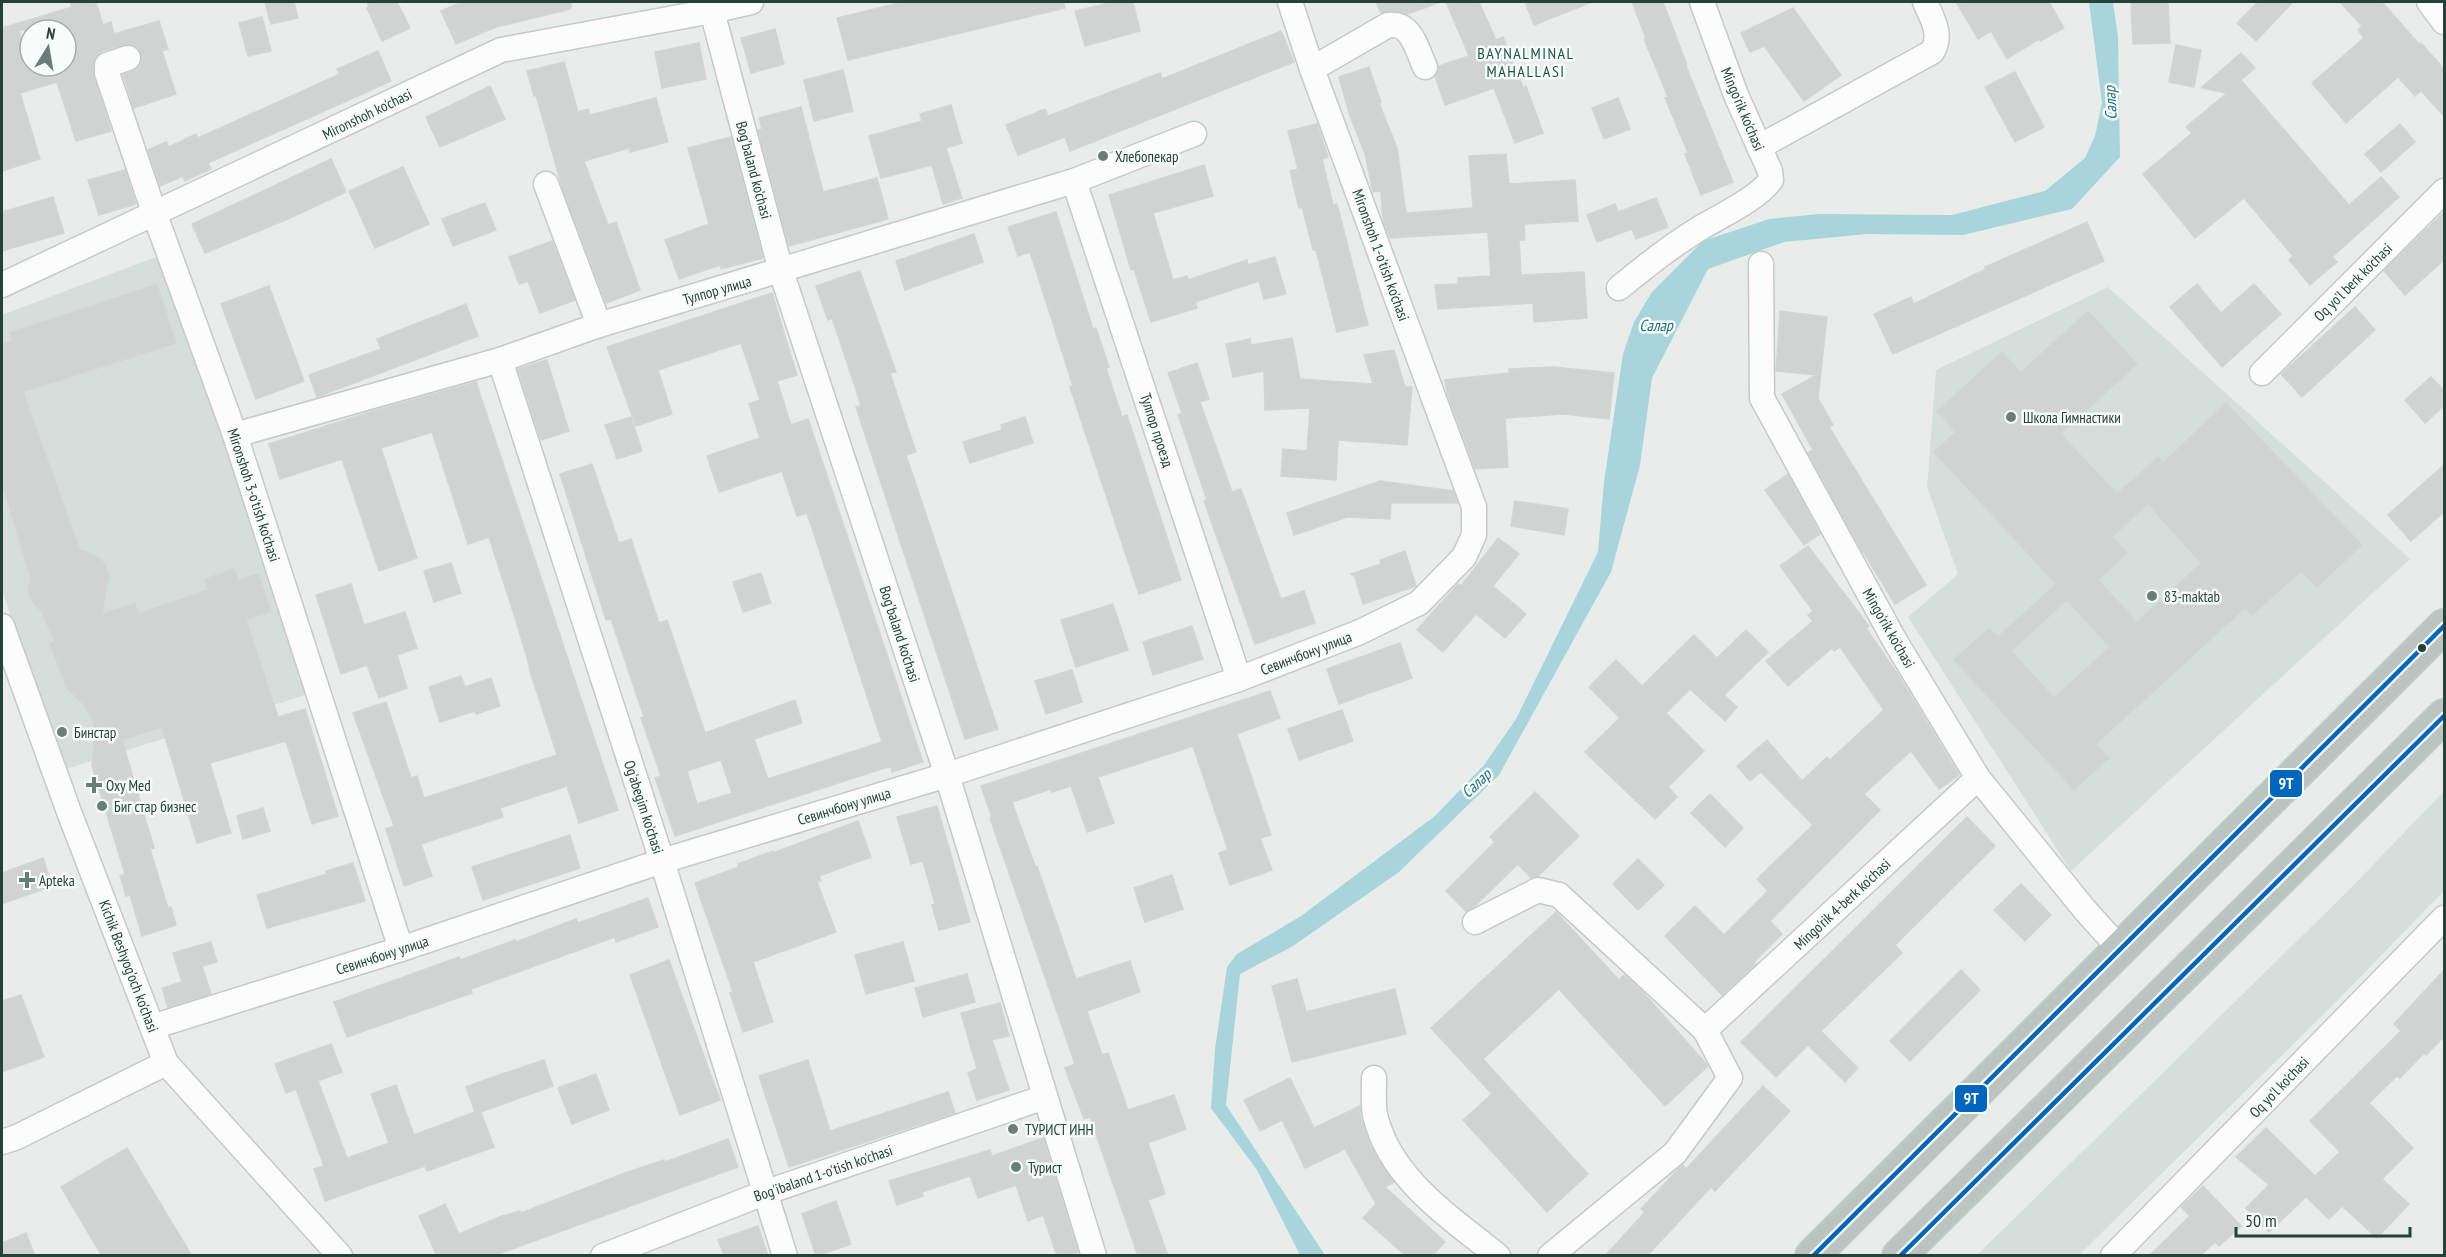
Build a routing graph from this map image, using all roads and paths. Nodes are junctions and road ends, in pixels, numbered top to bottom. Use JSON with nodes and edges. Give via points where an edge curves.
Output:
{"nodes":[{"id":1,"x":751,"y":2,"type":"edge"},
{"id":2,"x":1290,"y":2,"type":"edge"},
{"id":3,"x":1702,"y":2,"type":"edge"},
{"id":4,"x":1925,"y":2,"type":"edge"},
{"id":5,"x":2429,"y":2,"type":"edge"},
{"id":6,"x":712,"y":11,"type":"junction"},
{"id":7,"x":2445,"y":22,"type":"edge"},
{"id":8,"x":128,"y":58,"type":"dead end"},
{"id":9,"x":1425,"y":67,"type":"dead end"},
{"id":10,"x":1312,"y":69,"type":"junction"},
{"id":11,"x":1194,"y":134,"type":"dead end"},
{"id":12,"x":1759,"y":147,"type":"junction"},
{"id":13,"x":1074,"y":181,"type":"junction"},
{"id":14,"x":546,"y":184,"type":"dead end"},
{"id":15,"x":2445,"y":191,"type":"edge"},
{"id":16,"x":155,"y":215,"type":"junction"},
{"id":17,"x":1761,"y":264,"type":"dead end"},
{"id":18,"x":781,"y":271,"type":"junction"},
{"id":19,"x":2,"y":285,"type":"edge"},
{"id":20,"x":1619,"y":288,"type":"dead end"},
{"id":21,"x":599,"y":325,"type":"junction"},
{"id":22,"x":500,"y":360,"type":"junction"},
{"id":23,"x":2262,"y":373,"type":"dead end"},
{"id":24,"x":235,"y":435,"type":"junction"},
{"id":25,"x":1474,"y":507,"type":"joint"},
{"id":26,"x":2,"y":626,"type":"edge"},
{"id":27,"x":2445,"y":626,"type":"edge"},
{"id":28,"x":1239,"y":679,"type":"junction"},
{"id":29,"x":2445,"y":716,"type":"edge"},
{"id":30,"x":947,"y":776,"type":"junction"},
{"id":31,"x":1978,"y":778,"type":"junction"},
{"id":32,"x":662,"y":861,"type":"junction"},
{"id":33,"x":2445,"y":918,"type":"edge"},
{"id":34,"x":1475,"y":922,"type":"dead end"},
{"id":35,"x":401,"y":949,"type":"junction"},
{"id":36,"x":2120,"y":949,"type":"junction"},
{"id":37,"x":152,"y":1027,"type":"junction"},
{"id":38,"x":1705,"y":1030,"type":"junction"},
{"id":39,"x":166,"y":1063,"type":"junction"},
{"id":40,"x":1374,"y":1077,"type":"dead end"},
{"id":41,"x":1046,"y":1097,"type":"junction"},
{"id":42,"x":2,"y":1142,"type":"edge"},
{"id":43,"x":764,"y":1193,"type":"junction"},
{"id":44,"x":340,"y":1256,"type":"edge"},
{"id":45,"x":603,"y":1256,"type":"edge"},
{"id":46,"x":785,"y":1256,"type":"edge"},
{"id":47,"x":1094,"y":1256,"type":"edge"},
{"id":48,"x":1498,"y":1256,"type":"edge"},
{"id":49,"x":1550,"y":1256,"type":"edge"},
{"id":50,"x":1812,"y":1256,"type":"edge"},
{"id":51,"x":1899,"y":1256,"type":"edge"},
{"id":52,"x":2113,"y":1256,"type":"edge"}],
"edges":[{"from":1,"to":6,"type":"street","name":"Mironshoh ko'chasi"},
{"from":2,"to":10,"type":"street","name":"Mironshoh 1-o'tish ko'chasi"},
{"from":3,"to":12,"type":"street","name":"Mingo'rik ko'chasi"},
{"from":4,"to":12,"type":"street","via":[[1938,42],[1932,52]]},
{"from":5,"to":7,"type":"street"},
{"from":6,"to":16,"type":"street","name":"Mironshoh ko'chasi","via":[[501,50]]},
{"from":6,"to":18,"type":"street","name":"Bog'baland ko'chasi"},
{"from":8,"to":16,"type":"street","name":"Mironshoh 3-o'tish ko'chasi","via":[[107,65],[107,73]]},
{"from":9,"to":10,"type":"street","via":[[1407,29],[1398,24],[1388,25]]},
{"from":10,"to":25,"type":"street","name":"Mironshoh 1-o'tish ko'chasi"},
{"from":11,"to":13,"type":"street","name":"Тулпор улица"},
{"from":12,"to":20,"type":"street","name":"Mingo'rik ko'chasi","via":[[1770,171],[1771,180],[1766,187],[1658,256]]},
{"from":13,"to":18,"type":"street","name":"Тулпор улица"},
{"from":13,"to":28,"type":"street","name":"Тулпор проезд"},
{"from":14,"to":21,"type":"street"},
{"from":15,"to":23,"type":"street","name":"Oq yo'l berk ko'chasi"},
{"from":16,"to":19,"type":"street","name":"Mironshoh ko'chasi"},
{"from":16,"to":24,"type":"street","name":"Mironshoh 3-o'tish ko'chasi"},
{"from":17,"to":31,"type":"street","name":"Mingo'rik ko'chasi","via":[[1762,398],[1895,641]]},
{"from":18,"to":21,"type":"street","name":"Тулпор улица"},
{"from":18,"to":30,"type":"street","name":"Bog'baland ko'chasi"},
{"from":21,"to":22,"type":"street","name":"Тулпор улица"},
{"from":22,"to":24,"type":"street","name":"Тулпор улица"},
{"from":22,"to":32,"type":"street","name":"Og'abegim ko'chasi"},
{"from":24,"to":35,"type":"street","name":"Mironshoh 3-o'tish ko'chasi"},
{"from":25,"to":28,"type":"street","name":"Севинчбону улица","via":[[1474,535],[1464,557],[1419,603],[1360,632]]},
{"from":26,"to":37,"type":"street","name":"Kichik Beshyog'och ko'chasi"},
{"from":27,"to":36,"type":"highway"},
{"from":28,"to":30,"type":"street","name":"Севинчбону улица"},
{"from":29,"to":51,"type":"highway"},
{"from":30,"to":32,"type":"street","name":"Севинчбону улица"},
{"from":30,"to":41,"type":"street","name":"Bog'baland ko'chasi"},
{"from":31,"to":36,"type":"street","name":"Mingo'rik ko'chasi"},
{"from":31,"to":38,"type":"street","name":"Mingo'rik 4-berk ko'chasi"},
{"from":32,"to":35,"type":"street","name":"Севинчбону улица"},
{"from":32,"to":43,"type":"street","name":"Og'abegim ko'chasi"},
{"from":33,"to":52,"type":"street","name":"Oq yo'l ko'chasi"},
{"from":34,"to":38,"type":"street","via":[[1538,890],[1559,895]]},
{"from":35,"to":37,"type":"street","name":"Севинчбону улица"},
{"from":36,"to":50,"type":"highway"},
{"from":37,"to":39,"type":"street","name":"Kichik Beshyog'och ko'chasi"},
{"from":38,"to":49,"type":"street","via":[[1730,1078],[1675,1153]]},
{"from":39,"to":42,"type":"street"},
{"from":39,"to":44,"type":"street","name":"Kichik Beshyog'och ko'chasi"},
{"from":40,"to":48,"type":"street","via":[[1375,1114],[1394,1161],[1425,1196]]},
{"from":41,"to":43,"type":"street","name":"Bog'ibaland 1-o'tish ko'chasi"},
{"from":41,"to":47,"type":"street","name":"Bog'baland ko'chasi"},
{"from":43,"to":45,"type":"street","name":"Bog'ibaland 1-o'tish ko'chasi"},
{"from":43,"to":46,"type":"street","name":"Og'abegim ko'chasi"}]}
